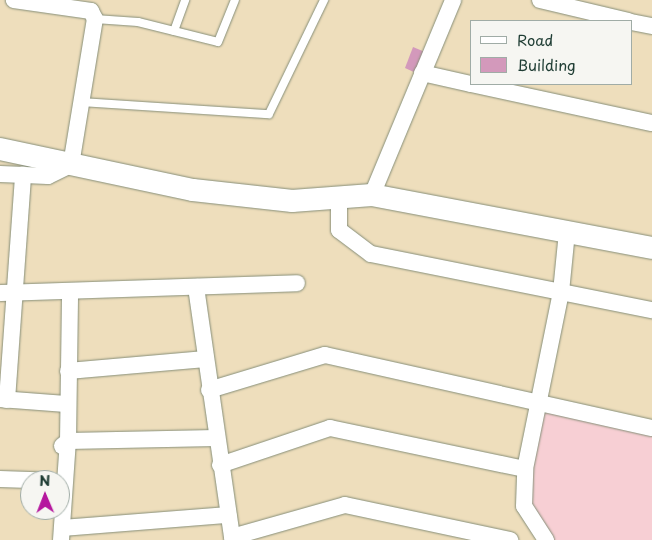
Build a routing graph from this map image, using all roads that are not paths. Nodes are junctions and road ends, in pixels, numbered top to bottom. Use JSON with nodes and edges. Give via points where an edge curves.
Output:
{"nodes":[{"id":1,"x":14,"y":0,"type":"edge"},
{"id":2,"x":185,"y":0,"type":"edge"},
{"id":3,"x":235,"y":0,"type":"edge"},
{"id":4,"x":324,"y":0,"type":"edge"},
{"id":5,"x":453,"y":0,"type":"edge"},
{"id":6,"x":540,"y":0,"type":"edge"},
{"id":7,"x":95,"y":19,"type":"junction"},
{"id":8,"x":626,"y":20,"type":"edge"},
{"id":9,"x":632,"y":21,"type":"edge"},
{"id":10,"x":652,"y":26,"type":"edge"},
{"id":11,"x":174,"y":31,"type":"junction"},
{"id":12,"x":422,"y":73,"type":"junction"},
{"id":13,"x":470,"y":84,"type":"edge"},
{"id":14,"x":476,"y":85,"type":"edge"},
{"id":15,"x":81,"y":102,"type":"junction"},
{"id":16,"x":652,"y":123,"type":"edge"},
{"id":17,"x":0,"y":149,"type":"edge"},
{"id":18,"x":71,"y":166,"type":"junction"},
{"id":19,"x":0,"y":174,"type":"edge"},
{"id":20,"x":23,"y":175,"type":"junction"},
{"id":21,"x":372,"y":195,"type":"junction"},
{"id":22,"x":339,"y":198,"type":"junction"},
{"id":23,"x":568,"y":232,"type":"junction"},
{"id":24,"x":652,"y":248,"type":"edge"},
{"id":25,"x":297,"y":283,"type":"dead end"},
{"id":26,"x":196,"y":287,"type":"junction"},
{"id":27,"x":70,"y":292,"type":"junction"},
{"id":28,"x":561,"y":292,"type":"junction"},
{"id":29,"x":7,"y":294,"type":"edge"},
{"id":30,"x":652,"y":310,"type":"edge"},
{"id":31,"x":205,"y":359,"type":"junction"},
{"id":32,"x":68,"y":371,"type":"junction"},
{"id":33,"x":209,"y":390,"type":"junction"},
{"id":34,"x":3,"y":400,"type":"edge"},
{"id":35,"x":66,"y":404,"type":"junction"},
{"id":36,"x":540,"y":404,"type":"junction"},
{"id":37,"x":652,"y":428,"type":"edge"},
{"id":38,"x":216,"y":438,"type":"junction"},
{"id":39,"x":65,"y":443,"type":"junction"},
{"id":40,"x":220,"y":465,"type":"junction"},
{"id":41,"x":525,"y":469,"type":"junction"},
{"id":42,"x":63,"y":470,"type":"edge"},
{"id":43,"x":0,"y":479,"type":"edge"},
{"id":44,"x":20,"y":480,"type":"edge"},
{"id":45,"x":228,"y":515,"type":"junction"},
{"id":46,"x":62,"y":520,"type":"edge"},
{"id":47,"x":437,"y":524,"type":"junction"},
{"id":48,"x":62,"y":534,"type":"edge"},
{"id":49,"x":232,"y":539,"type":"edge"},
{"id":50,"x":443,"y":540,"type":"edge"},
{"id":51,"x":510,"y":540,"type":"edge"},
{"id":52,"x":546,"y":540,"type":"edge"}],
"edges":[{"from":1,"to":7,"type":"street","via":[[91,12]]},
{"from":2,"to":11,"type":"lane"},
{"from":3,"to":11,"type":"lane","via":[[218,42]]},
{"from":4,"to":15,"type":"lane","via":[[269,114]]},
{"from":5,"to":12,"type":"street"},
{"from":6,"to":8,"type":"street"},
{"from":7,"to":11,"type":"lane","via":[[138,22]]},
{"from":7,"to":15,"type":"street"},
{"from":9,"to":10,"type":"street"},
{"from":12,"to":13,"type":"street"},
{"from":12,"to":21,"type":"street"},
{"from":14,"to":16,"type":"street"},
{"from":15,"to":18,"type":"street"},
{"from":17,"to":18,"type":"street"},
{"from":18,"to":20,"type":"street","via":[[48,176]]},
{"from":18,"to":22,"type":"street","via":[[193,190],[292,201]]},
{"from":19,"to":20,"type":"street"},
{"from":20,"to":29,"type":"street"},
{"from":21,"to":22,"type":"street"},
{"from":21,"to":23,"type":"street"},
{"from":22,"to":28,"type":"street","via":[[339,230],[371,254]]},
{"from":23,"to":24,"type":"street"},
{"from":23,"to":28,"type":"street"},
{"from":25,"to":26,"type":"street"},
{"from":26,"to":27,"type":"street"},
{"from":26,"to":31,"type":"street"},
{"from":27,"to":29,"type":"street"},
{"from":27,"to":32,"type":"street"},
{"from":28,"to":30,"type":"street"},
{"from":28,"to":36,"type":"street"},
{"from":29,"to":34,"type":"street"},
{"from":31,"to":32,"type":"street"},
{"from":31,"to":33,"type":"street"},
{"from":32,"to":35,"type":"street"},
{"from":33,"to":36,"type":"street","via":[[325,355]]},
{"from":33,"to":38,"type":"street"},
{"from":34,"to":35,"type":"street"},
{"from":35,"to":39,"type":"street"},
{"from":36,"to":37,"type":"street"},
{"from":36,"to":41,"type":"street"},
{"from":38,"to":39,"type":"street"},
{"from":38,"to":40,"type":"street"},
{"from":39,"to":42,"type":"street"},
{"from":40,"to":41,"type":"street","via":[[330,428]]},
{"from":40,"to":45,"type":"street"},
{"from":41,"to":52,"type":"street","via":[[524,506]]},
{"from":43,"to":44,"type":"street"},
{"from":45,"to":48,"type":"street"},
{"from":45,"to":49,"type":"street"},
{"from":46,"to":48,"type":"street"},
{"from":47,"to":49,"type":"street","via":[[345,504]]},
{"from":47,"to":50,"type":"street"},
{"from":47,"to":51,"type":"street"}]}
